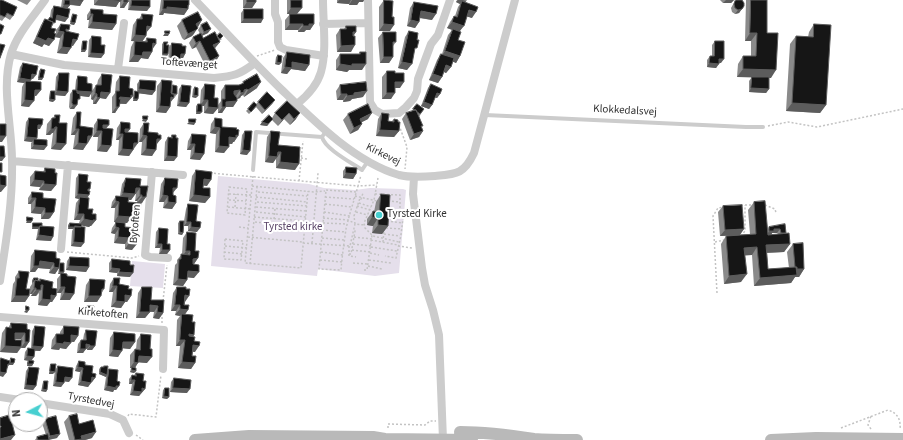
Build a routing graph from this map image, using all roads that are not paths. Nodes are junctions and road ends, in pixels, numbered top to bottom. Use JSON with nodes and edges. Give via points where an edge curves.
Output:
{"nodes":[{"id":1,"x":45,"y":0,"type":"edge"},
{"id":2,"x":195,"y":0,"type":"edge"},
{"id":3,"x":275,"y":0,"type":"edge"},
{"id":4,"x":323,"y":0,"type":"edge"},
{"id":5,"x":368,"y":0,"type":"edge"},
{"id":6,"x":450,"y":0,"type":"edge"},
{"id":7,"x":515,"y":0,"type":"edge"},
{"id":8,"x":124,"y":23,"type":"dead end"},
{"id":9,"x":368,"y":23,"type":"junction"},
{"id":10,"x":323,"y":24,"type":"junction"},
{"id":11,"x":11,"y":54,"type":"junction"},
{"id":12,"x":324,"y":56,"type":"junction"},
{"id":13,"x":253,"y":61,"type":"junction"},
{"id":14,"x":118,"y":69,"type":"junction"},
{"id":15,"x":297,"y":104,"type":"junction"},
{"id":16,"x":485,"y":115,"type":"junction"},
{"id":17,"x":763,"y":127,"type":"road end"},
{"id":18,"x":324,"y":134,"type":"junction"},
{"id":19,"x":12,"y":161,"type":"junction"},
{"id":20,"x":368,"y":161,"type":"junction"},
{"id":21,"x":68,"y":165,"type":"junction"},
{"id":22,"x":253,"y":170,"type":"road end"},
{"id":23,"x":152,"y":172,"type":"junction"},
{"id":24,"x":183,"y":175,"type":"dead end"},
{"id":25,"x":414,"y":177,"type":"junction"},
{"id":26,"x":61,"y":250,"type":"road end"},
{"id":27,"x":168,"y":258,"type":"road end"},
{"id":28,"x":0,"y":282,"type":"edge"},
{"id":29,"x":0,"y":317,"type":"edge"},
{"id":30,"x":162,"y":369,"type":"road end"},
{"id":31,"x":48,"y":404,"type":"edge"},
{"id":32,"x":129,"y":433,"type":"dead end"},
{"id":33,"x":442,"y":433,"type":"edge"},
{"id":34,"x":902,"y":435,"type":"edge"},
{"id":35,"x":195,"y":440,"type":"edge"},
{"id":36,"x":472,"y":440,"type":"edge"},
{"id":37,"x":533,"y":440,"type":"edge"},
{"id":38,"x":577,"y":440,"type":"edge"},
{"id":39,"x":770,"y":440,"type":"edge"}],
"edges":[{"from":1,"to":11,"type":"street","via":[[16,42]]},
{"from":2,"to":13,"type":"street","name":"Kirkevej"},
{"from":3,"to":12,"type":"street","via":[[280,47]]},
{"from":4,"to":10,"type":"street"},
{"from":5,"to":9,"type":"street"},
{"from":6,"to":9,"type":"street","via":[[438,35],[431,44],[418,79],[414,98],[402,111],[395,114],[382,114],[375,110],[370,102]]},
{"from":7,"to":16,"type":"street"},
{"from":8,"to":14,"type":"street"},
{"from":9,"to":10,"type":"street"},
{"from":10,"to":12,"type":"street"},
{"from":11,"to":14,"type":"street","name":"Toftevænget","via":[[64,65]]},
{"from":11,"to":19,"type":"street","via":[[7,88]]},
{"from":12,"to":15,"type":"street","via":[[321,73],[315,85]]},
{"from":13,"to":14,"type":"street","name":"Toftevænget","via":[[242,73],[214,78]]},
{"from":13,"to":15,"type":"street","name":"Kirkevej"},
{"from":15,"to":18,"type":"street","name":"Kirkevej"},
{"from":16,"to":17,"type":"lane","name":"Klokkedalsvej"},
{"from":16,"to":25,"type":"street","via":[[474,154],[463,170],[446,175]]},
{"from":18,"to":20,"type":"street","name":"Kirkevej"},
{"from":18,"to":20,"type":"lane","via":[[323,143],[362,170]]},
{"from":18,"to":22,"type":"lane","via":[[303,136],[256,132]]},
{"from":19,"to":21,"type":"street"},
{"from":19,"to":28,"type":"street","via":[[11,198]]},
{"from":20,"to":25,"type":"street","name":"Kirkevej","via":[[383,169]]},
{"from":21,"to":23,"type":"street"},
{"from":21,"to":26,"type":"street"},
{"from":23,"to":24,"type":"street"},
{"from":23,"to":27,"type":"street","name":"Bytoften","via":[[145,255]]},
{"from":25,"to":33,"type":"street","via":[[413,194],[422,268],[439,335]]},
{"from":29,"to":30,"type":"street","name":"Kirketoften","via":[[164,330]]},
{"from":31,"to":32,"type":"street","name":"Tyrstedvej","via":[[110,414],[123,420]]},
{"from":33,"to":35,"type":"street","via":[[385,439],[249,436]]},
{"from":33,"to":36,"type":"street"},
{"from":33,"to":37,"type":"street","via":[[489,433]]},
{"from":34,"to":39,"type":"street"},
{"from":37,"to":38,"type":"street"}]}
